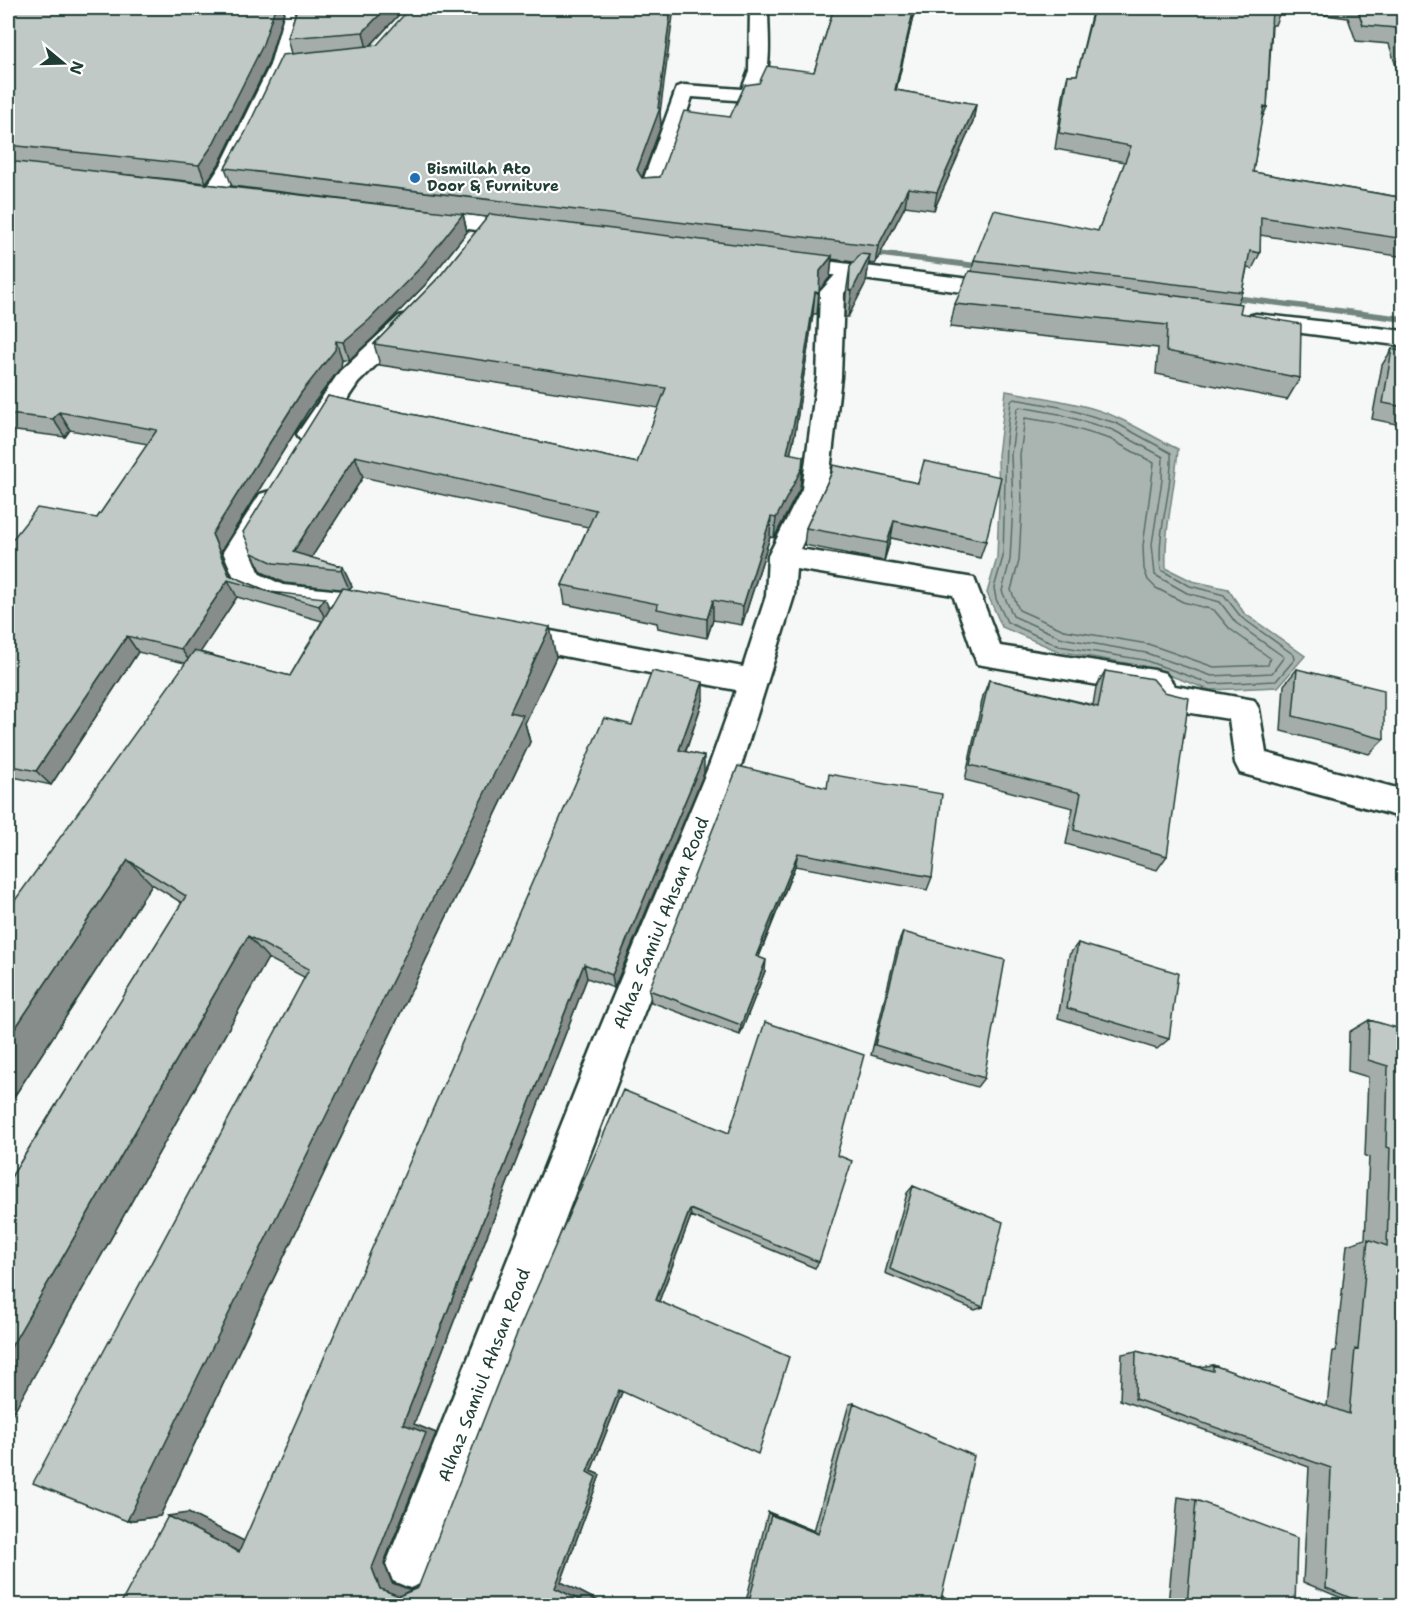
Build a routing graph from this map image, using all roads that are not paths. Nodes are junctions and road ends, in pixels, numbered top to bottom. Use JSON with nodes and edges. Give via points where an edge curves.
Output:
{"nodes":[{"id":1,"x":295,"y":8,"type":"edge"},
{"id":2,"x":759,"y":8,"type":"edge"},
{"id":3,"x":303,"y":63,"type":"edge"},
{"id":4,"x":279,"y":65,"type":"junction"},
{"id":5,"x":192,"y":189,"type":"edge"},
{"id":6,"x":651,"y":189,"type":"edge"},
{"id":7,"x":398,"y":213,"type":"edge"},
{"id":8,"x":487,"y":225,"type":"junction"},
{"id":9,"x":543,"y":232,"type":"edge"},
{"id":10,"x":466,"y":249,"type":"edge"},
{"id":11,"x":759,"y":260,"type":"edge"},
{"id":12,"x":850,"y":272,"type":"junction"},
{"id":13,"x":1027,"y":293,"type":"edge"},
{"id":14,"x":421,"y":306,"type":"edge"},
{"id":15,"x":1239,"y":319,"type":"edge"},
{"id":16,"x":1404,"y":339,"type":"edge"},
{"id":17,"x":782,"y":556,"type":"junction"},
{"id":18,"x":404,"y":614,"type":"edge"},
{"id":19,"x":480,"y":629,"type":"edge"},
{"id":20,"x":754,"y":681,"type":"junction"},
{"id":21,"x":1404,"y":804,"type":"edge"},
{"id":22,"x":410,"y":1564,"type":"dead end"}],
"edges":[{"from":1,"to":4,"type":"street"},
{"from":2,"to":6,"type":"street","via":[[759,71],[749,95],[684,91]]},
{"from":3,"to":4,"type":"street"},
{"from":4,"to":5,"type":"street","via":[[226,183]]},
{"from":7,"to":8,"type":"street"},
{"from":8,"to":9,"type":"street"},
{"from":8,"to":10,"type":"street"},
{"from":11,"to":12,"type":"street"},
{"from":12,"to":13,"type":"street"},
{"from":12,"to":17,"type":"street","name":"Alhaz Samiul Ahsan Road","via":[[832,291],[829,377],[814,489]]},
{"from":14,"to":18,"type":"street","via":[[349,377],[319,418],[237,552],[249,581],[279,595],[352,603]]},
{"from":15,"to":16,"type":"street"},
{"from":17,"to":20,"type":"street","name":"Alhaz Samiul Ahsan Road","via":[[780,596]]},
{"from":17,"to":21,"type":"street","via":[[964,586],[988,656],[1154,682],[1166,697],[1243,710],[1251,763]]},
{"from":19,"to":20,"type":"street"},
{"from":20,"to":22,"type":"street","name":"Alhaz Samiul Ahsan Road","via":[[726,763]]}]}
